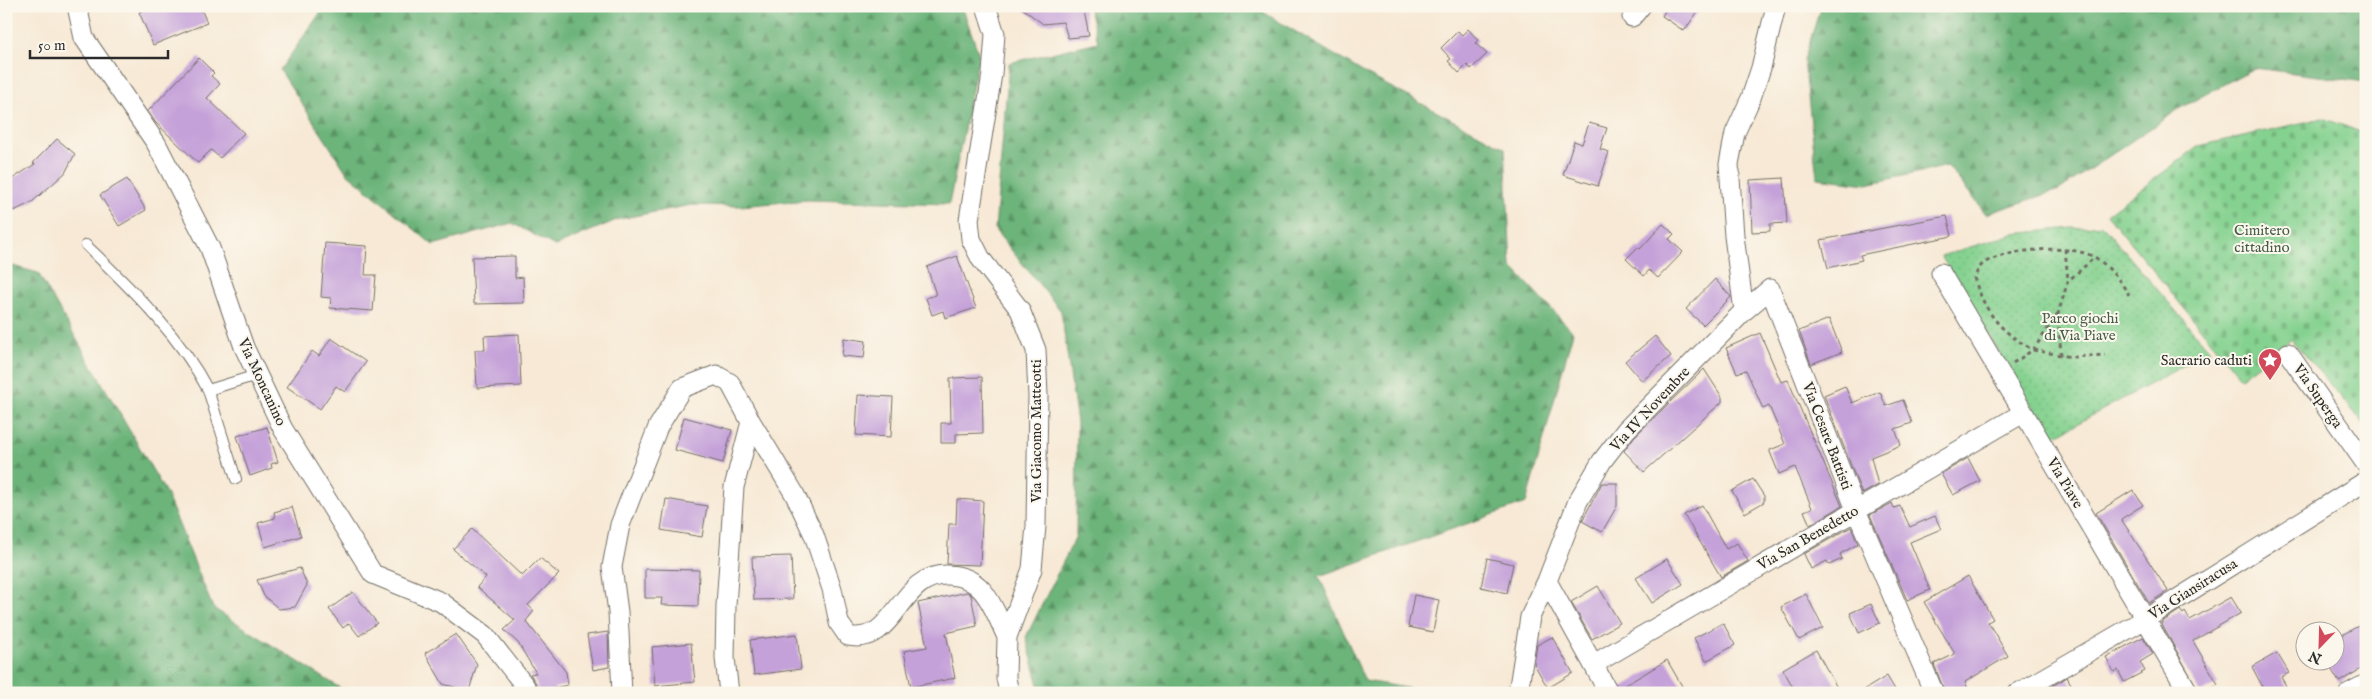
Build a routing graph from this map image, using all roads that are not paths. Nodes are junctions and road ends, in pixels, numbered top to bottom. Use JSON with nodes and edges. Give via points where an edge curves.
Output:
{"nodes":[{"id":1,"x":77,"y":6,"type":"edge"},
{"id":2,"x":986,"y":6,"type":"edge"},
{"id":3,"x":1776,"y":6,"type":"edge"},
{"id":4,"x":86,"y":245,"type":"dead end"},
{"id":5,"x":1941,"y":273,"type":"dead end"},
{"id":6,"x":1770,"y":289,"type":"joint"},
{"id":7,"x":1744,"y":311,"type":"junction"},
{"id":8,"x":2288,"y":353,"type":"dead end"},
{"id":9,"x":257,"y":375,"type":"junction"},
{"id":10,"x":208,"y":390,"type":"junction"},
{"id":11,"x":2024,"y":413,"type":"junction"},
{"id":12,"x":751,"y":422,"type":"junction"},
{"id":13,"x":2366,"y":464,"type":"edge"},
{"id":14,"x":236,"y":479,"type":"dead end"},
{"id":15,"x":2366,"y":482,"type":"edge"},
{"id":16,"x":1856,"y":510,"type":"junction"},
{"id":17,"x":1547,"y":581,"type":"junction"},
{"id":18,"x":2147,"y":618,"type":"junction"},
{"id":19,"x":1007,"y":637,"type":"junction"},
{"id":20,"x":1594,"y":664,"type":"junction"},
{"id":21,"x":2366,"y":684,"type":"edge"},
{"id":22,"x":527,"y":693,"type":"edge"},
{"id":23,"x":622,"y":693,"type":"edge"},
{"id":24,"x":729,"y":693,"type":"edge"},
{"id":25,"x":1009,"y":693,"type":"edge"},
{"id":26,"x":1518,"y":693,"type":"edge"},
{"id":27,"x":1609,"y":693,"type":"edge"},
{"id":28,"x":1934,"y":693,"type":"edge"},
{"id":29,"x":2018,"y":693,"type":"edge"},
{"id":30,"x":2189,"y":693,"type":"edge"},
{"id":31,"x":2349,"y":693,"type":"edge"}],
"edges":[{"from":1,"to":9,"type":"street","name":"Via Moncanino","via":[[84,38],[156,143],[210,248],[244,348]]},
{"from":2,"to":19,"type":"street","name":"Via Giacomo Matteotti","via":[[995,34],[992,74],[969,220],[971,239],[981,259],[1020,310],[1030,331],[1036,350],[1038,396],[1036,526],[1032,569]]},
{"from":3,"to":7,"type":"street","via":[[1761,68],[1735,133],[1729,164]]},
{"from":4,"to":10,"type":"lane","via":[[148,306]]},
{"from":5,"to":11,"type":"street","name":"Via Piave","via":[[1965,324]]},
{"from":6,"to":7,"type":"street","name":"Via IV Novembre"},
{"from":6,"to":16,"type":"street","name":"Via Cesare Battisti"},
{"from":7,"to":17,"type":"street","name":"Via IV Novembre","via":[[1626,430],[1602,461],[1578,501]]},
{"from":8,"to":13,"type":"street","name":"Via Superga"},
{"from":9,"to":10,"type":"lane"},
{"from":9,"to":22,"type":"street","name":"Via Moncanino","via":[[283,429],[373,574],[441,602],[485,635],[526,686]]},
{"from":10,"to":14,"type":"lane"},
{"from":11,"to":16,"type":"street","name":"Via San Benedetto"},
{"from":11,"to":18,"type":"street","name":"Via Piave"},
{"from":12,"to":19,"type":"street","via":[[794,493],[814,535],[832,589],[839,623],[848,636],[861,639],[876,634],[916,586],[938,574],[973,580],[987,596]]},
{"from":12,"to":23,"type":"street","via":[[730,383],[716,374],[682,388],[658,427],[620,525],[612,567]]},
{"from":12,"to":24,"type":"street","via":[[734,487],[726,606]]},
{"from":15,"to":18,"type":"street","name":"Via Giansiracusa"},
{"from":16,"to":20,"type":"street","name":"Via San Benedetto"},
{"from":16,"to":28,"type":"street","name":"Via Cesare Battisti"},
{"from":17,"to":20,"type":"street"},
{"from":17,"to":26,"type":"street","name":"Via IV Novembre","via":[[1530,617]]},
{"from":18,"to":29,"type":"street","name":"Via Giansiracusa"},
{"from":18,"to":30,"type":"street","name":"Via Piave"},
{"from":19,"to":25,"type":"street","name":"Via Giacomo Matteotti"},
{"from":20,"to":27,"type":"street"},
{"from":21,"to":31,"type":"street"}]}
